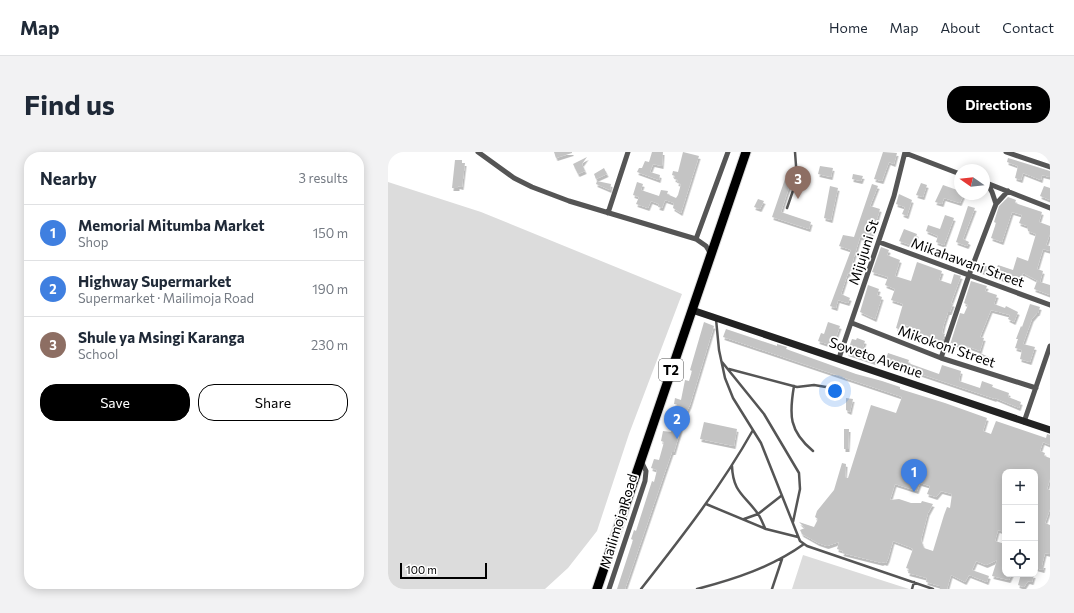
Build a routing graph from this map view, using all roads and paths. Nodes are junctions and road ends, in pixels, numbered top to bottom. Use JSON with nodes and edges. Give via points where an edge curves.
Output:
{"nodes":[{"id":1,"x":478,"y":152,"type":"edge"},
{"id":2,"x":628,"y":152,"type":"edge"},
{"id":3,"x":728,"y":152,"type":"edge"},
{"id":4,"x":746,"y":152,"type":"edge"},
{"id":5,"x":795,"y":152,"type":"edge"},
{"id":6,"x":905,"y":152,"type":"edge"},
{"id":7,"x":1006,"y":152,"type":"edge"},
{"id":8,"x":1050,"y":167,"type":"edge"},
{"id":9,"x":954,"y":172,"type":"edge"},
{"id":10,"x":990,"y":185,"type":"edge"},
{"id":11,"x":990,"y":189,"type":"edge"},
{"id":12,"x":1008,"y":191,"type":"junction"},
{"id":13,"x":996,"y":204,"type":"junction"},
{"id":14,"x":787,"y":208,"type":"dead end"},
{"id":15,"x":1050,"y":208,"type":"edge"},
{"id":16,"x":608,"y":213,"type":"junction"},
{"id":17,"x":696,"y":239,"type":"junction"},
{"id":18,"x":879,"y":242,"type":"junction"},
{"id":19,"x":711,"y":254,"type":"junction"},
{"id":20,"x":969,"y":275,"type":"junction"},
{"id":21,"x":1050,"y":305,"type":"edge"},
{"id":22,"x":692,"y":310,"type":"junction"},
{"id":23,"x":716,"y":319,"type":"junction"},
{"id":24,"x":852,"y":323,"type":"junction"},
{"id":25,"x":1050,"y":346,"type":"edge"},
{"id":26,"x":839,"y":358,"type":"junction"},
{"id":27,"x":941,"y":358,"type":"junction"},
{"id":28,"x":722,"y":361,"type":"junction"},
{"id":29,"x":728,"y":369,"type":"junction"},
{"id":30,"x":794,"y":386,"type":"junction"},
{"id":31,"x":832,"y":388,"type":"dead end"},
{"id":32,"x":1036,"y":388,"type":"junction"},
{"id":33,"x":1024,"y":422,"type":"junction"},
{"id":34,"x":754,"y":430,"type":"junction"},
{"id":35,"x":1050,"y":430,"type":"edge"},
{"id":36,"x":813,"y":451,"type":"dead end"},
{"id":37,"x":640,"y":460,"type":"junction"},
{"id":38,"x":732,"y":466,"type":"junction"},
{"id":39,"x":781,"y":496,"type":"junction"},
{"id":40,"x":706,"y":504,"type":"junction"},
{"id":41,"x":758,"y":514,"type":"junction"},
{"id":42,"x":743,"y":520,"type":"junction"},
{"id":43,"x":793,"y":522,"type":"junction"},
{"id":44,"x":766,"y":529,"type":"junction"},
{"id":45,"x":798,"y":537,"type":"junction"},
{"id":46,"x":804,"y":544,"type":"junction"},
{"id":47,"x":783,"y":559,"type":"junction"},
{"id":48,"x":914,"y":582,"type":"junction"},
{"id":49,"x":597,"y":589,"type":"edge"},
{"id":50,"x":609,"y":589,"type":"edge"},
{"id":51,"x":641,"y":589,"type":"edge"},
{"id":52,"x":697,"y":589,"type":"edge"},
{"id":53,"x":772,"y":589,"type":"edge"},
{"id":54,"x":912,"y":589,"type":"edge"},
{"id":55,"x":933,"y":589,"type":"edge"}],
"edges":[{"from":1,"to":16,"type":"street","via":[[514,178],[532,187]]},
{"from":2,"to":16,"type":"street"},
{"from":3,"to":17,"type":"street"},
{"from":4,"to":19,"type":"highway","number":"T2"},
{"from":5,"to":14,"type":"lane","via":[[796,179]]},
{"from":6,"to":9,"type":"street"},
{"from":6,"to":18,"type":"street","name":"Mijujuni St"},
{"from":7,"to":8,"type":"street"},
{"from":10,"to":12,"type":"street"},
{"from":11,"to":13,"type":"street"},
{"from":12,"to":13,"type":"street"},
{"from":12,"to":15,"type":"street"},
{"from":13,"to":20,"type":"street"},
{"from":16,"to":17,"type":"street"},
{"from":17,"to":19,"type":"street","via":[[706,246]]},
{"from":18,"to":20,"type":"street","name":"Mikahawani Street"},
{"from":18,"to":24,"type":"street","name":"Mijujuni St"},
{"from":19,"to":22,"type":"highway","number":"T2"},
{"from":20,"to":21,"type":"street","name":"Mikahawani Street"},
{"from":20,"to":27,"type":"street"},
{"from":22,"to":23,"type":"street","name":"Soweto Avenue"},
{"from":22,"to":37,"type":"highway","number":"T2"},
{"from":23,"to":26,"type":"street","name":"Soweto Avenue"},
{"from":23,"to":28,"type":"lane"},
{"from":24,"to":26,"type":"street","name":"Mijujuni St"},
{"from":24,"to":27,"type":"street","name":"Mikokoni Street"},
{"from":25,"to":32,"type":"street"},
{"from":26,"to":33,"type":"street","name":"Soweto Avenue"},
{"from":27,"to":32,"type":"street","name":"Mikokoni Street"},
{"from":28,"to":29,"type":"lane"},
{"from":28,"to":34,"type":"lane","via":[[729,388]]},
{"from":29,"to":30,"type":"lane"},
{"from":29,"to":43,"type":"lane","via":[[764,414],[800,473],[800,489]]},
{"from":30,"to":31,"type":"lane","via":[[814,385]]},
{"from":30,"to":36,"type":"lane","via":[[791,406],[793,425],[799,438]]},
{"from":32,"to":33,"type":"street"},
{"from":33,"to":35,"type":"street","name":"Soweto Avenue"},
{"from":34,"to":38,"type":"lane"},
{"from":34,"to":39,"type":"lane"},
{"from":37,"to":49,"type":"highway","number":"T2"},
{"from":37,"to":50,"type":"street","name":"Mailimoja Road","via":[[646,471],[645,481]]},
{"from":38,"to":40,"type":"lane"},
{"from":38,"to":41,"type":"lane","via":[[736,490]]},
{"from":39,"to":41,"type":"lane"},
{"from":39,"to":43,"type":"lane"},
{"from":40,"to":42,"type":"lane"},
{"from":40,"to":51,"type":"lane"},
{"from":41,"to":42,"type":"lane"},
{"from":41,"to":44,"type":"lane"},
{"from":42,"to":44,"type":"lane"},
{"from":43,"to":45,"type":"lane"},
{"from":44,"to":45,"type":"lane"},
{"from":45,"to":46,"type":"lane"},
{"from":46,"to":47,"type":"lane"},
{"from":46,"to":48,"type":"lane"},
{"from":47,"to":52,"type":"lane"},
{"from":47,"to":53,"type":"lane"},
{"from":48,"to":54,"type":"lane"},
{"from":48,"to":55,"type":"lane"}]}
